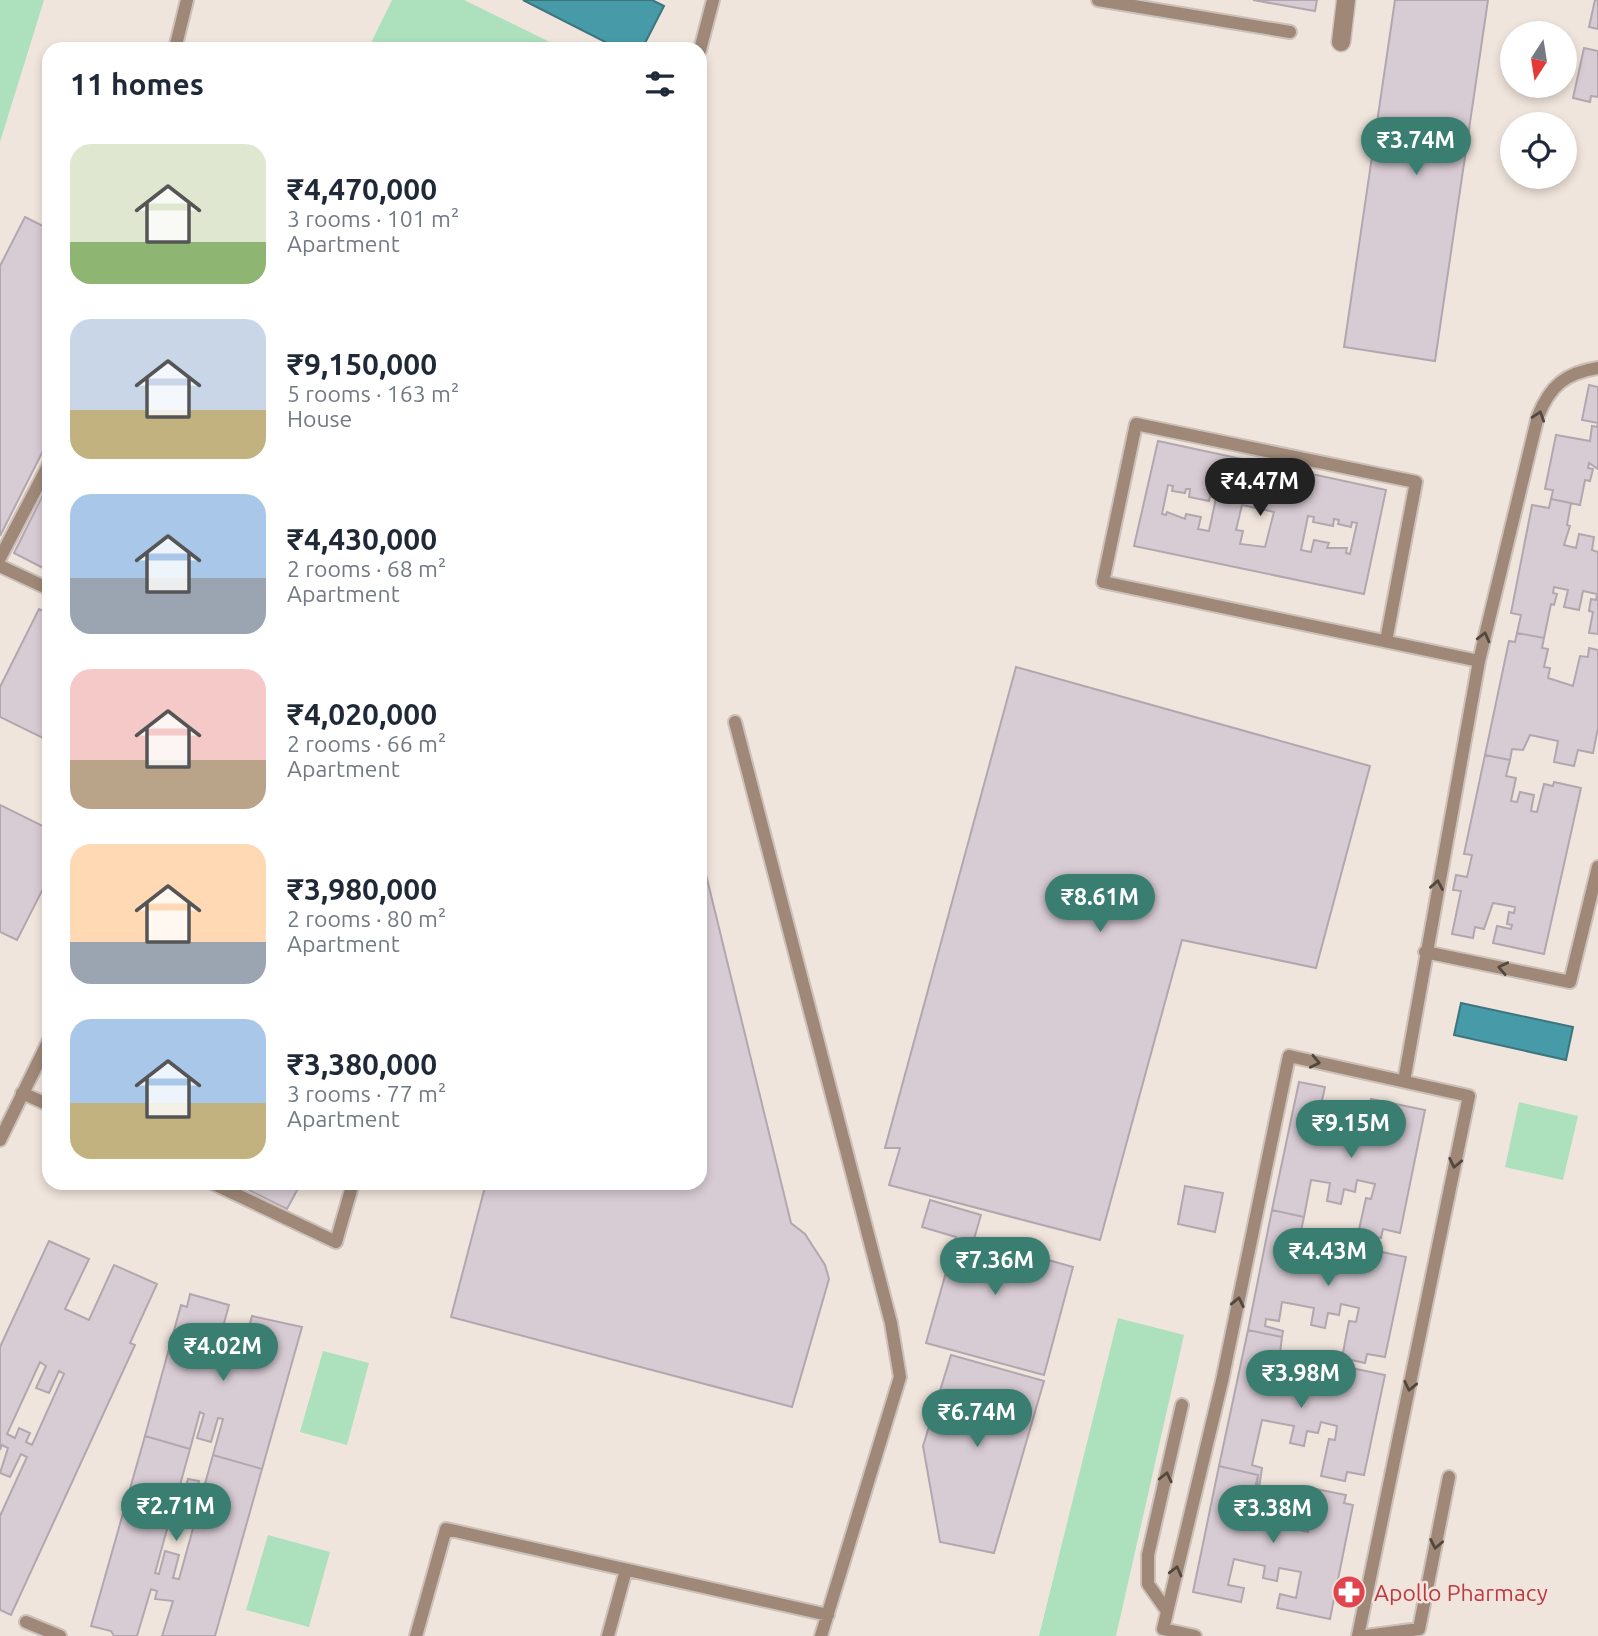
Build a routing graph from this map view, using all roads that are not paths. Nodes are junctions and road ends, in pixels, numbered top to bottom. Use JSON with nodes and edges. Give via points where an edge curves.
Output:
{"nodes":[{"id":1,"x":187,"y":0,"type":"edge"},
{"id":2,"x":713,"y":0,"type":"edge"},
{"id":3,"x":1098,"y":0,"type":"edge"},
{"id":4,"x":1346,"y":0,"type":"edge"},
{"id":5,"x":1290,"y":32,"type":"dead end"},
{"id":6,"x":177,"y":42,"type":"edge"},
{"id":7,"x":702,"y":42,"type":"edge"},
{"id":8,"x":1340,"y":42,"type":"dead end"},
{"id":9,"x":1598,"y":368,"type":"edge"},
{"id":10,"x":42,"y":477,"type":"edge"},
{"id":11,"x":0,"y":558,"type":"edge"},
{"id":12,"x":0,"y":566,"type":"edge"},
{"id":13,"x":42,"y":586,"type":"edge"},
{"id":14,"x":1386,"y":641,"type":"junction"},
{"id":15,"x":1479,"y":662,"type":"junction"},
{"id":16,"x":735,"y":722,"type":"dead end"},
{"id":17,"x":1598,"y":867,"type":"edge"},
{"id":18,"x":1425,"y":952,"type":"junction"},
{"id":19,"x":42,"y":1054,"type":"edge"},
{"id":20,"x":1404,"y":1081,"type":"junction"},
{"id":21,"x":22,"y":1093,"type":"junction"},
{"id":22,"x":42,"y":1102,"type":"edge"},
{"id":23,"x":0,"y":1140,"type":"edge"},
{"id":24,"x":227,"y":1190,"type":"edge"},
{"id":25,"x":351,"y":1190,"type":"edge"},
{"id":26,"x":1182,"y":1405,"type":"dead end"},
{"id":27,"x":1449,"y":1477,"type":"dead end"},
{"id":28,"x":626,"y":1570,"type":"junction"},
{"id":29,"x":1167,"y":1611,"type":"junction"},
{"id":30,"x":828,"y":1615,"type":"junction"},
{"id":31,"x":26,"y":1622,"type":"dead end"},
{"id":32,"x":60,"y":1636,"type":"edge"},
{"id":33,"x":416,"y":1636,"type":"edge"},
{"id":34,"x":608,"y":1636,"type":"edge"},
{"id":35,"x":821,"y":1636,"type":"edge"},
{"id":36,"x":1195,"y":1636,"type":"edge"},
{"id":37,"x":1358,"y":1636,"type":"edge"},
{"id":38,"x":1366,"y":1636,"type":"edge"}],
"edges":[{"from":1,"to":6,"type":"lane"},
{"from":2,"to":7,"type":"lane"},
{"from":3,"to":5,"type":"lane"},
{"from":4,"to":8,"type":"street"},
{"from":15,"to":9,"type":"lane","one_way":true,"via":[[1538,416],[1557,382],[1577,371]]},
{"from":10,"to":11,"type":"lane"},
{"from":12,"to":13,"type":"lane"},
{"from":14,"to":14,"type":"lane","via":[[1103,582],[1136,424],[1416,482]]},
{"from":14,"to":15,"type":"lane"},
{"from":18,"to":15,"type":"lane","one_way":true},
{"from":16,"to":30,"type":"lane","via":[[891,1323],[900,1377]]},
{"from":17,"to":18,"type":"lane","one_way":true,"via":[[1570,982]]},
{"from":18,"to":20,"type":"lane"},
{"from":19,"to":21,"type":"lane"},
{"from":29,"to":20,"type":"lane","one_way":true,"via":[[1222,1381],[1289,1056]]},
{"from":20,"to":37,"type":"lane","one_way":true,"via":[[1469,1096]]},
{"from":21,"to":22,"type":"lane"},
{"from":21,"to":23,"type":"lane"},
{"from":24,"to":25,"type":"lane","via":[[336,1242]]},
{"from":29,"to":26,"type":"lane","one_way":true,"via":[[1148,1584],[1148,1555]]},
{"from":27,"to":38,"type":"lane","one_way":true,"via":[[1419,1629]]},
{"from":28,"to":30,"type":"lane"},
{"from":28,"to":33,"type":"lane","via":[[446,1530]]},
{"from":28,"to":34,"type":"lane"},
{"from":29,"to":36,"type":"lane","via":[[1163,1629]]},
{"from":30,"to":35,"type":"lane"},
{"from":31,"to":32,"type":"lane"}]}
